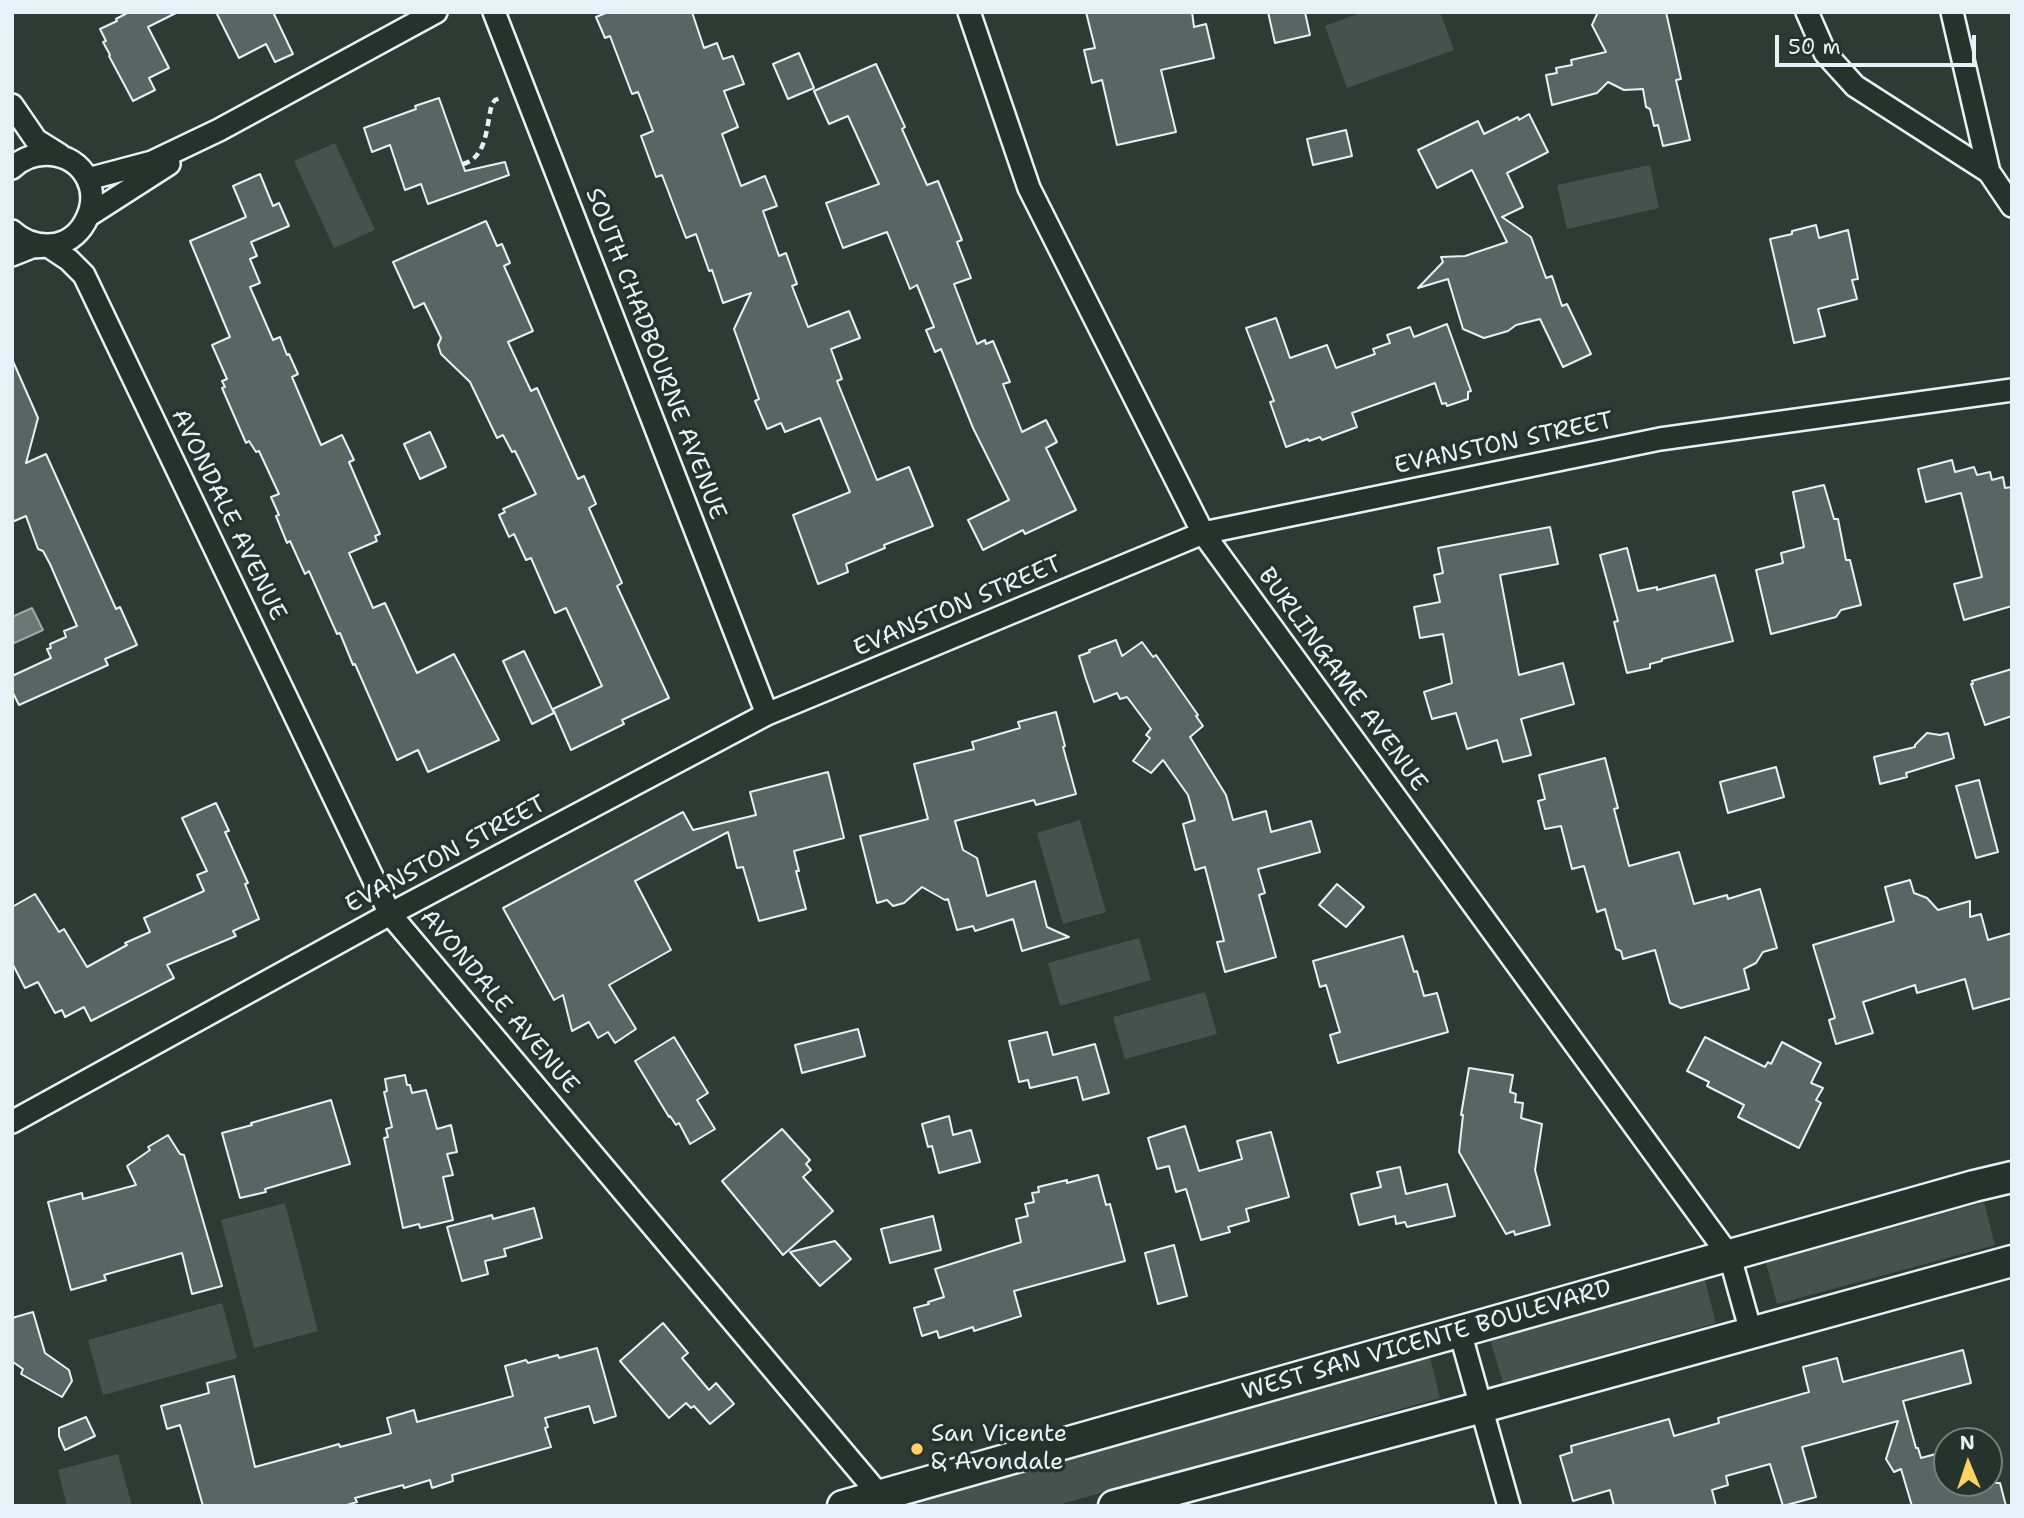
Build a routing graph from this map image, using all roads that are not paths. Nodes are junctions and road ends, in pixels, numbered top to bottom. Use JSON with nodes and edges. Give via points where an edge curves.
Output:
{"nodes":[{"id":1,"x":436,"y":12,"type":"edge"},
{"id":2,"x":494,"y":12,"type":"edge"},
{"id":3,"x":969,"y":12,"type":"edge"},
{"id":4,"x":1807,"y":12,"type":"edge"},
{"id":5,"x":1952,"y":12,"type":"edge"},
{"id":6,"x":12,"y":105,"type":"edge"},
{"id":7,"x":219,"y":130,"type":"junction"},
{"id":8,"x":65,"y":158,"type":"junction"},
{"id":9,"x":12,"y":168,"type":"edge"},
{"id":10,"x":1989,"y":172,"type":"junction"},
{"id":11,"x":88,"y":179,"type":"junction"},
{"id":12,"x":2012,"y":206,"type":"edge"},
{"id":13,"x":87,"y":219,"type":"junction"},
{"id":14,"x":12,"y":231,"type":"edge"},
{"id":15,"x":48,"y":246,"type":"junction"},
{"id":16,"x":12,"y":255,"type":"edge"},
{"id":17,"x":84,"y":275,"type":"junction"},
{"id":18,"x":2012,"y":390,"type":"edge"},
{"id":19,"x":1203,"y":533,"type":"junction"},
{"id":20,"x":767,"y":715,"type":"junction"},
{"id":21,"x":390,"y":914,"type":"junction"},
{"id":22,"x":12,"y":1122,"type":"edge"},
{"id":23,"x":2011,"y":1179,"type":"edge"},
{"id":24,"x":1730,"y":1256,"type":"junction"},
{"id":25,"x":2012,"y":1261,"type":"edge"},
{"id":26,"x":1460,"y":1332,"type":"junction"},
{"id":27,"x":1751,"y":1332,"type":"junction"},
{"id":28,"x":1482,"y":1407,"type":"junction"},
{"id":29,"x":884,"y":1501,"type":"edge"},
{"id":30,"x":843,"y":1506,"type":"edge"},
{"id":31,"x":1114,"y":1506,"type":"edge"},
{"id":32,"x":1509,"y":1506,"type":"edge"}],
"edges":[{"from":1,"to":7,"type":"street"},
{"from":2,"to":20,"type":"street","name":"SOUTH CHADBOURNE AVENUE"},
{"from":3,"to":19,"type":"street","name":"BURLINGAME AVENUE","via":[[1029,188]]},
{"from":4,"to":10,"type":"street","via":[[1825,53],[1855,86]]},
{"from":5,"to":10,"type":"street"},
{"from":6,"to":8,"type":"street","via":[[36,140]]},
{"from":7,"to":11,"type":"street","via":[[152,162]]},
{"from":7,"to":13,"type":"street"},
{"from":8,"to":9,"type":"street","via":[[35,155]]},
{"from":8,"to":11,"type":"street"},
{"from":10,"to":12,"type":"street"},
{"from":11,"to":13,"type":"street","name":"AVONDALE AVENUE"},
{"from":13,"to":15,"type":"street","via":[[76,234]]},
{"from":13,"to":17,"type":"street","name":"AVONDALE AVENUE"},
{"from":14,"to":15,"type":"street","name":"AVONDALE AVENUE","via":[[33,244]]},
{"from":15,"to":16,"type":"street"},
{"from":15,"to":17,"type":"street","name":"AVONDALE AVENUE"},
{"from":17,"to":21,"type":"street","name":"AVONDALE AVENUE"},
{"from":18,"to":19,"type":"street","name":"EVANSTON STREET","via":[[1660,439]]},
{"from":19,"to":20,"type":"street","name":"EVANSTON STREET"},
{"from":19,"to":24,"type":"street","name":"BURLINGAME AVENUE"},
{"from":20,"to":21,"type":"street","name":"EVANSTON STREET"},
{"from":21,"to":22,"type":"street","name":"EVANSTON STREET"},
{"from":21,"to":29,"type":"street","name":"AVONDALE AVENUE"},
{"from":23,"to":24,"type":"main road","name":"WEST SAN VICENTE BOULEVARD"},
{"from":24,"to":26,"type":"main road","name":"WEST SAN VICENTE BOULEVARD"},
{"from":24,"to":27,"type":"street","name":"BURLINGAME AVENUE"},
{"from":25,"to":27,"type":"main road"},
{"from":26,"to":28,"type":"street"},
{"from":26,"to":29,"type":"main road","name":"WEST SAN VICENTE BOULEVARD"},
{"from":27,"to":28,"type":"main road"},
{"from":28,"to":31,"type":"main road"},
{"from":28,"to":32,"type":"street"},
{"from":29,"to":30,"type":"main road","name":"WEST SAN VICENTE BOULEVARD"}]}
